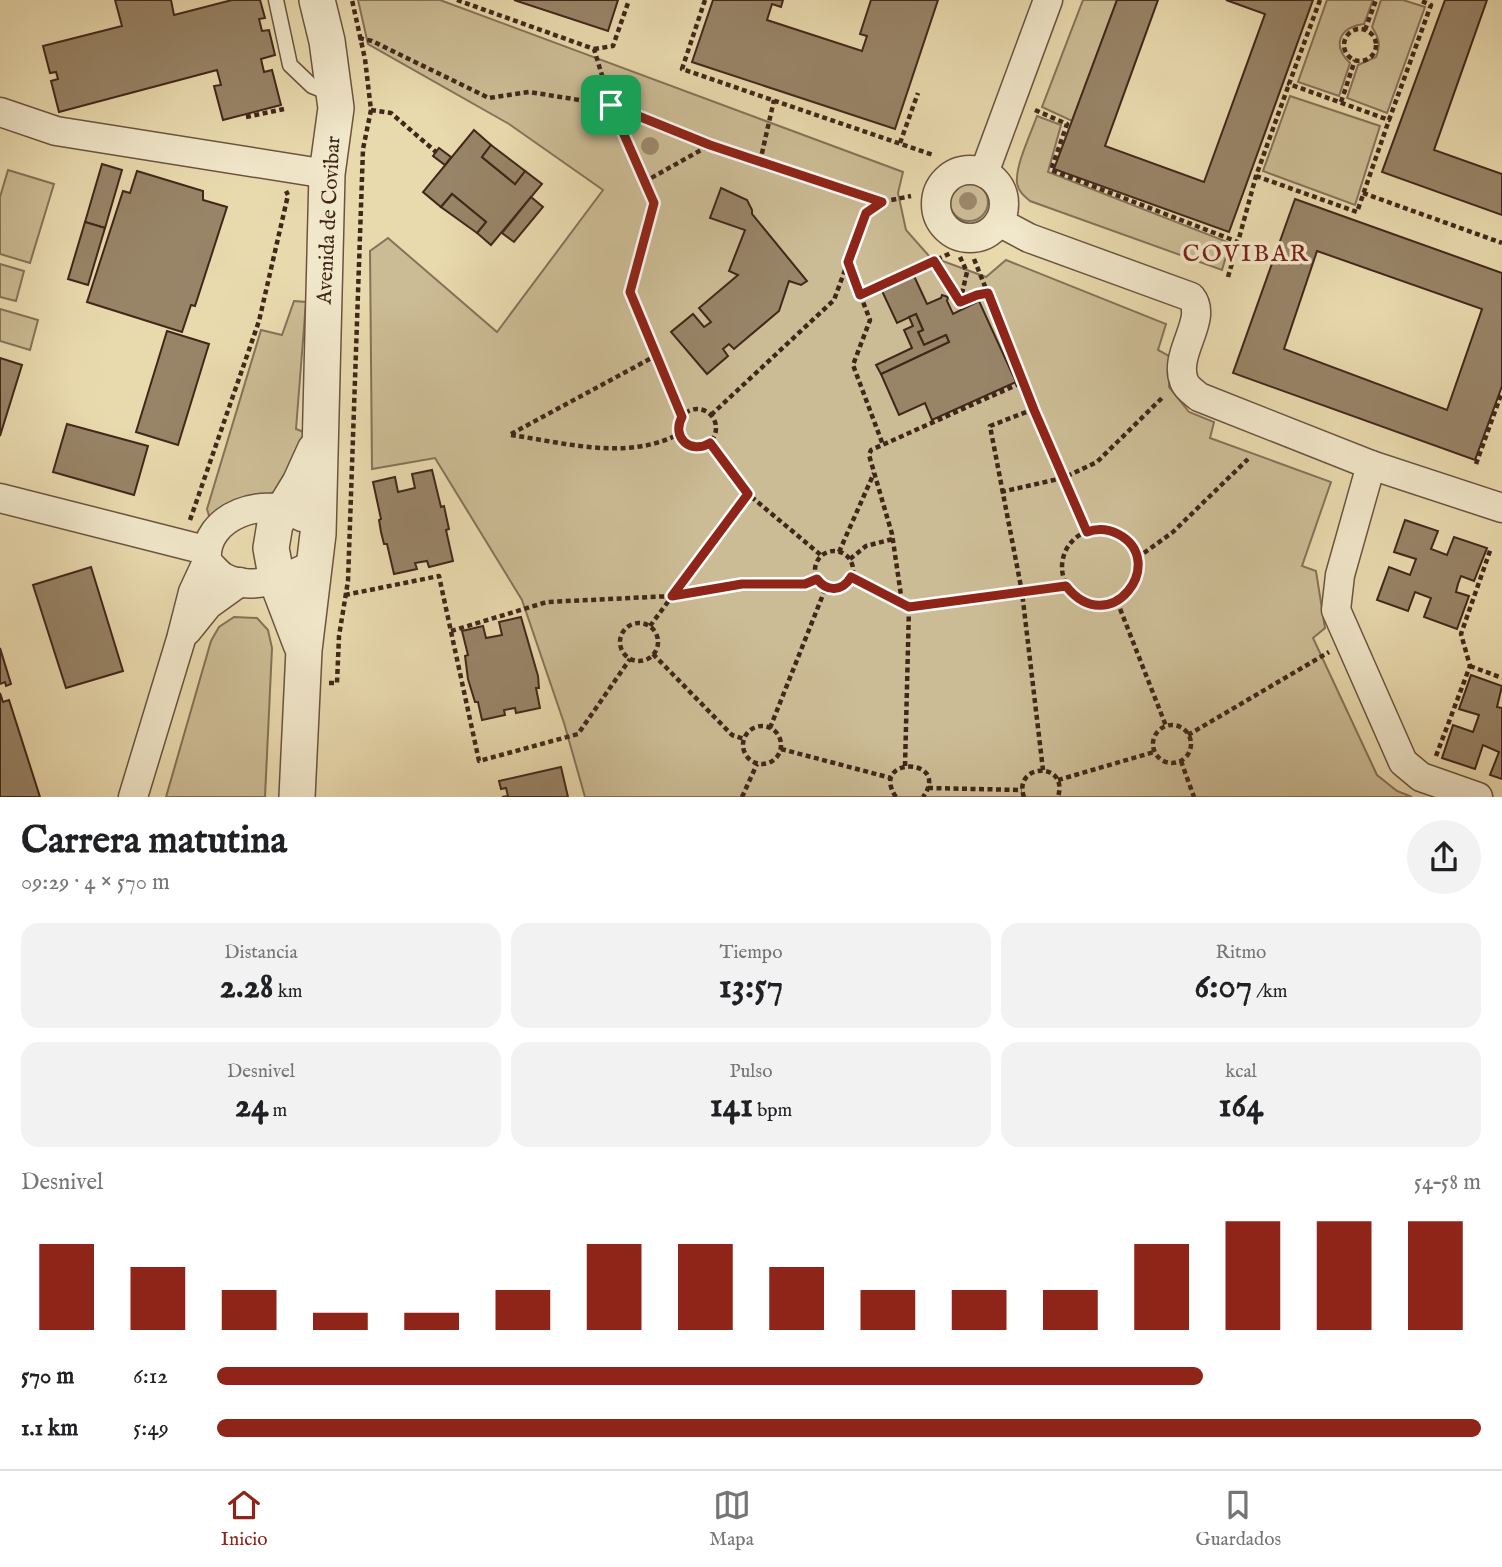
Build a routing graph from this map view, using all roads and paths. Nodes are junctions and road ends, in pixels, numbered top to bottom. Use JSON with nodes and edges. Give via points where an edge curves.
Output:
{"nodes":[{"id":1,"x":276,"y":0,"type":"edge"},
{"id":2,"x":317,"y":0,"type":"edge"},
{"id":3,"x":352,"y":0,"type":"edge"},
{"id":4,"x":457,"y":0,"type":"edge"},
{"id":5,"x":629,"y":0,"type":"edge"},
{"id":6,"x":705,"y":0,"type":"edge"},
{"id":7,"x":1048,"y":0,"type":"edge"},
{"id":8,"x":1320,"y":0,"type":"edge"},
{"id":9,"x":1376,"y":0,"type":"edge"},
{"id":10,"x":1419,"y":0,"type":"edge"},
{"id":11,"x":1432,"y":2,"type":"edge"},
{"id":12,"x":1365,"y":30,"type":"junction"},
{"id":13,"x":352,"y":37,"type":"dead end"},
{"id":14,"x":360,"y":38,"type":"junction"},
{"id":15,"x":594,"y":49,"type":"junction"},
{"id":16,"x":1355,"y":60,"type":"junction"},
{"id":17,"x":1289,"y":84,"type":"junction"},
{"id":18,"x":918,"y":93,"type":"dead end"},
{"id":19,"x":774,"y":100,"type":"junction"},
{"id":20,"x":349,"y":102,"type":"junction"},
{"id":21,"x":1341,"y":102,"type":"junction"},
{"id":22,"x":611,"y":105,"type":"junction"},
{"id":23,"x":284,"y":109,"type":"dead end"},
{"id":24,"x":372,"y":110,"type":"junction"},
{"id":25,"x":1035,"y":110,"type":"dead end"},
{"id":26,"x":0,"y":111,"type":"edge"},
{"id":27,"x":246,"y":117,"type":"dead end"},
{"id":28,"x":1389,"y":120,"type":"junction"},
{"id":29,"x":900,"y":144,"type":"junction"},
{"id":30,"x":710,"y":145,"type":"junction"},
{"id":31,"x":436,"y":152,"type":"dead end"},
{"id":32,"x":933,"y":155,"type":"dead end"},
{"id":33,"x":760,"y":162,"type":"junction"},
{"id":34,"x":984,"y":173,"type":"junction"},
{"id":35,"x":327,"y":174,"type":"junction"},
{"id":36,"x":1256,"y":176,"type":"junction"},
{"id":37,"x":644,"y":181,"type":"junction"},
{"id":38,"x":285,"y":188,"type":"dead end"},
{"id":39,"x":1363,"y":193,"type":"junction"},
{"id":40,"x":911,"y":196,"type":"dead end"},
{"id":41,"x":882,"y":202,"type":"junction"},
{"id":42,"x":999,"y":222,"type":"junction"},
{"id":43,"x":1238,"y":242,"type":"junction"},
{"id":44,"x":1502,"y":243,"type":"edge"},
{"id":45,"x":951,"y":253,"type":"dead end"},
{"id":46,"x":960,"y":257,"type":"dead end"},
{"id":47,"x":974,"y":259,"type":"dead end"},
{"id":48,"x":934,"y":261,"type":"junction"},
{"id":49,"x":848,"y":262,"type":"junction"},
{"id":50,"x":1228,"y":277,"type":"dead end"},
{"id":51,"x":988,"y":293,"type":"junction"},
{"id":52,"x":860,"y":295,"type":"junction"},
{"id":53,"x":960,"y":302,"type":"junction"},
{"id":54,"x":963,"y":309,"type":"dead end"},
{"id":55,"x":657,"y":355,"type":"junction"},
{"id":56,"x":1023,"y":382,"type":"junction"},
{"id":57,"x":1502,"y":392,"type":"edge"},
{"id":58,"x":1164,"y":396,"type":"dead end"},
{"id":59,"x":1034,"y":410,"type":"junction"},
{"id":60,"x":710,"y":415,"type":"junction"},
{"id":61,"x":682,"y":417,"type":"junction"},
{"id":62,"x":679,"y":434,"type":"junction"},
{"id":63,"x":319,"y":443,"type":"junction"},
{"id":64,"x":710,"y":443,"type":"junction"},
{"id":65,"x":883,"y":445,"type":"junction"},
{"id":66,"x":1248,"y":459,"type":"dead end"},
{"id":67,"x":1476,"y":464,"type":"dead end"},
{"id":68,"x":1371,"y":465,"type":"junction"},
{"id":69,"x":874,"y":473,"type":"junction"},
{"id":70,"x":1063,"y":478,"type":"junction"},
{"id":71,"x":1001,"y":492,"type":"junction"},
{"id":72,"x":748,"y":494,"type":"junction"},
{"id":73,"x":0,"y":498,"type":"edge"},
{"id":74,"x":1502,"y":508,"type":"edge"},
{"id":75,"x":282,"y":510,"type":"junction"},
{"id":76,"x":188,"y":525,"type":"dead end"},
{"id":77,"x":1087,"y":532,"type":"junction"},
{"id":78,"x":892,"y":539,"type":"junction"},
{"id":79,"x":1491,"y":548,"type":"dead end"},
{"id":80,"x":315,"y":549,"type":"junction"},
{"id":81,"x":839,"y":552,"type":"junction"},
{"id":82,"x":206,"y":556,"type":"junction"},
{"id":83,"x":821,"y":556,"type":"junction"},
{"id":84,"x":1137,"y":558,"type":"junction"},
{"id":85,"x":850,"y":559,"type":"junction"},
{"id":86,"x":851,"y":577,"type":"junction"},
{"id":87,"x":817,"y":579,"type":"junction"},
{"id":88,"x":277,"y":581,"type":"junction"},
{"id":89,"x":240,"y":582,"type":"junction"},
{"id":90,"x":1066,"y":586,"type":"junction"},
{"id":91,"x":825,"y":587,"type":"junction"},
{"id":92,"x":1022,"y":592,"type":"junction"},
{"id":93,"x":346,"y":595,"type":"junction"},
{"id":94,"x":338,"y":596,"type":"dead end"},
{"id":95,"x":672,"y":596,"type":"junction"},
{"id":96,"x":1117,"y":601,"type":"junction"},
{"id":97,"x":902,"y":602,"type":"junction"},
{"id":98,"x":909,"y":607,"type":"junction"},
{"id":99,"x":650,"y":626,"type":"junction"},
{"id":100,"x":452,"y":631,"type":"junction"},
{"id":101,"x":181,"y":639,"type":"junction"},
{"id":102,"x":1330,"y":651,"type":"dead end"},
{"id":103,"x":321,"y":654,"type":"junction"},
{"id":104,"x":653,"y":654,"type":"junction"},
{"id":105,"x":630,"y":659,"type":"junction"},
{"id":106,"x":1470,"y":666,"type":"junction"},
{"id":107,"x":1502,"y":678,"type":"edge"},
{"id":108,"x":1166,"y":726,"type":"junction"},
{"id":109,"x":770,"y":728,"type":"junction"},
{"id":110,"x":1188,"y":734,"type":"junction"},
{"id":111,"x":744,"y":739,"type":"junction"},
{"id":112,"x":781,"y":749,"type":"junction"},
{"id":113,"x":1154,"y":752,"type":"junction"},
{"id":114,"x":1436,"y":757,"type":"dead end"},
{"id":115,"x":1181,"y":761,"type":"junction"},
{"id":116,"x":757,"y":764,"type":"junction"},
{"id":117,"x":905,"y":766,"type":"junction"},
{"id":118,"x":1043,"y":770,"type":"junction"},
{"id":119,"x":891,"y":778,"type":"junction"},
{"id":120,"x":1058,"y":780,"type":"junction"},
{"id":121,"x":928,"y":788,"type":"junction"},
{"id":122,"x":1022,"y":790,"type":"junction"},
{"id":123,"x":133,"y":797,"type":"edge"},
{"id":124,"x":297,"y":797,"type":"edge"},
{"id":125,"x":742,"y":797,"type":"edge"},
{"id":126,"x":896,"y":797,"type":"edge"},
{"id":127,"x":923,"y":797,"type":"edge"},
{"id":128,"x":1024,"y":797,"type":"edge"},
{"id":129,"x":1058,"y":797,"type":"edge"},
{"id":130,"x":1194,"y":797,"type":"edge"},
{"id":131,"x":1478,"y":797,"type":"edge"}],
"edges":[{"from":1,"to":20,"type":"lane","via":[[290,65],[312,86]]},
{"from":2,"to":20,"type":"street","name":"Avenida de Covibar"},
{"from":3,"to":14,"type":"path"},
{"from":4,"to":15,"type":"path"},
{"from":5,"to":15,"type":"path","via":[[613,46]]},
{"from":6,"to":19,"type":"path","via":[[682,69]]},
{"from":7,"to":34,"type":"street"},
{"from":8,"to":17,"type":"path"},
{"from":9,"to":12,"type":"path"},
{"from":10,"to":11,"type":"path"},
{"from":11,"to":28,"type":"path"},
{"from":12,"to":16,"type":"path","via":[[1376,41],[1374,52],[1366,60]]},
{"from":12,"to":16,"type":"path","via":[[1355,29],[1345,40],[1346,54]]},
{"from":13,"to":14,"type":"path"},
{"from":14,"to":22,"type":"path","via":[[489,98],[529,92]]},
{"from":14,"to":24,"type":"path"},
{"from":15,"to":22,"type":"path"},
{"from":16,"to":21,"type":"path"},
{"from":17,"to":21,"type":"path"},
{"from":17,"to":36,"type":"path"},
{"from":18,"to":29,"type":"path"},
{"from":19,"to":29,"type":"path"},
{"from":19,"to":33,"type":"path"},
{"from":20,"to":24,"type":"path"},
{"from":20,"to":35,"type":"street","name":"Avenida de Covibar","via":[[336,108]]},
{"from":21,"to":28,"type":"path"},
{"from":22,"to":30,"type":"path"},
{"from":22,"to":37,"type":"path"},
{"from":23,"to":27,"type":"path"},
{"from":24,"to":31,"type":"path","via":[[391,113]]},
{"from":24,"to":93,"type":"path","via":[[363,149]]},
{"from":25,"to":43,"type":"path","via":[[1067,124],[1051,170]]},
{"from":26,"to":35,"type":"street","via":[[56,131]]},
{"from":28,"to":39,"type":"path"},
{"from":29,"to":32,"type":"path"},
{"from":30,"to":33,"type":"path"},
{"from":30,"to":37,"type":"path"},
{"from":33,"to":41,"type":"path"},
{"from":34,"to":42,"type":"street","via":[[1003,200]]},
{"from":34,"to":42,"type":"street","via":[[962,171],[943,182],[937,214],[950,232],[971,238],[982,236]]},
{"from":35,"to":63,"type":"street","name":"Avenida de Covibar"},
{"from":36,"to":39,"type":"path","via":[[1357,212]]},
{"from":36,"to":43,"type":"path"},
{"from":37,"to":55,"type":"path","via":[[654,203],[630,292]]},
{"from":38,"to":76,"type":"path","name":"Avenida de Covibar","via":[[288,195],[259,321]]},
{"from":39,"to":44,"type":"path"},
{"from":40,"to":41,"type":"path"},
{"from":41,"to":49,"type":"path","via":[[866,213]]},
{"from":42,"to":68,"type":"street","via":[[1029,238],[1191,298],[1197,304],[1197,314],[1181,362],[1184,383],[1199,397]]},
{"from":43,"to":50,"type":"path"},
{"from":45,"to":48,"type":"path"},
{"from":46,"to":53,"type":"path","via":[[967,272]]},
{"from":47,"to":51,"type":"path"},
{"from":48,"to":52,"type":"path"},
{"from":48,"to":53,"type":"path"},
{"from":49,"to":52,"type":"path"},
{"from":49,"to":60,"type":"path","via":[[834,300]]},
{"from":51,"to":53,"type":"path"},
{"from":51,"to":56,"type":"path"},
{"from":52,"to":65,"type":"path","via":[[870,320],[853,365]]},
{"from":53,"to":54,"type":"path"},
{"from":55,"to":61,"type":"path"},
{"from":55,"to":62,"type":"path","via":[[510,435],[612,450],[664,442]]},
{"from":56,"to":59,"type":"path"},
{"from":56,"to":65,"type":"path"},
{"from":57,"to":67,"type":"path"},
{"from":58,"to":70,"type":"path","via":[[1097,462]]},
{"from":59,"to":70,"type":"path"},
{"from":59,"to":71,"type":"path","via":[[990,426]]},
{"from":60,"to":61,"type":"path","via":[[693,410]]},
{"from":60,"to":64,"type":"path","via":[[716,426]]},
{"from":61,"to":62,"type":"path"},
{"from":62,"to":64,"type":"path","via":[[692,447]]},
{"from":63,"to":75,"type":"street","name":"Avenida de Covibar"},
{"from":63,"to":80,"type":"street","name":"Avenida de Covibar"},
{"from":64,"to":72,"type":"path"},
{"from":65,"to":69,"type":"path","via":[[869,455]]},
{"from":66,"to":84,"type":"path","via":[[1173,532]]},
{"from":68,"to":74,"type":"street"},
{"from":68,"to":131,"type":"street","via":[[1340,575],[1336,610],[1403,762],[1421,777]]},
{"from":69,"to":78,"type":"path"},
{"from":69,"to":81,"type":"path"},
{"from":70,"to":71,"type":"path"},
{"from":70,"to":77,"type":"path"},
{"from":71,"to":92,"type":"path"},
{"from":72,"to":83,"type":"path"},
{"from":72,"to":95,"type":"path"},
{"from":73,"to":82,"type":"street"},
{"from":75,"to":80,"type":"street","via":[[307,520]]},
{"from":75,"to":82,"type":"street","via":[[263,508],[229,518],[214,532]]},
{"from":75,"to":88,"type":"street","name":"Avenida de Covibar","via":[[271,548]]},
{"from":77,"to":84,"type":"path","via":[[1111,530],[1123,536]]},
{"from":77,"to":90,"type":"path","via":[[1074,539],[1064,555]]},
{"from":78,"to":85,"type":"path","via":[[866,546]]},
{"from":78,"to":97,"type":"path"},
{"from":79,"to":106,"type":"path","via":[[1461,634]]},
{"from":80,"to":88,"type":"street","via":[[297,573]]},
{"from":80,"to":103,"type":"street","name":"Avenida de Covibar"},
{"from":81,"to":83,"type":"path"},
{"from":81,"to":85,"type":"path"},
{"from":82,"to":89,"type":"street","via":[[223,577]]},
{"from":82,"to":101,"type":"street"},
{"from":83,"to":87,"type":"path","via":[[815,566]]},
{"from":84,"to":96,"type":"path","via":[[1135,582]]},
{"from":85,"to":86,"type":"path"},
{"from":86,"to":91,"type":"path","via":[[838,589]]},
{"from":86,"to":97,"type":"path"},
{"from":87,"to":91,"type":"path"},
{"from":87,"to":95,"type":"path","via":[[805,584],[742,584]]},
{"from":88,"to":89,"type":"street"},
{"from":88,"to":103,"type":"street","name":"Avenida de Covibar","via":[[294,630]]},
{"from":89,"to":101,"type":"street","via":[[208,605]]},
{"from":90,"to":92,"type":"path"},
{"from":90,"to":96,"type":"path","via":[[1086,603]]},
{"from":91,"to":109,"type":"path"},
{"from":92,"to":98,"type":"path"},
{"from":92,"to":118,"type":"path"},
{"from":93,"to":94,"type":"path"},
{"from":93,"to":100,"type":"path","via":[[439,576]]},
{"from":93,"to":103,"type":"path"},
{"from":95,"to":99,"type":"path"},
{"from":95,"to":100,"type":"path","via":[[547,603]]},
{"from":96,"to":108,"type":"path"},
{"from":97,"to":98,"type":"path"},
{"from":98,"to":117,"type":"path"},
{"from":99,"to":104,"type":"path","via":[[658,643]]},
{"from":99,"to":105,"type":"path","via":[[632,624],[622,632],[622,650]]},
{"from":100,"to":105,"type":"path","via":[[479,761],[578,734]]},
{"from":101,"to":123,"type":"street"},
{"from":102,"to":110,"type":"path"},
{"from":103,"to":124,"type":"street","name":"Avenida de Covibar"},
{"from":104,"to":105,"type":"path","via":[[642,660]]},
{"from":104,"to":111,"type":"path","via":[[732,734]]},
{"from":106,"to":107,"type":"path"},
{"from":106,"to":114,"type":"path"},
{"from":108,"to":110,"type":"path","via":[[1179,727]]},
{"from":108,"to":113,"type":"path","via":[[1156,734]]},
{"from":109,"to":111,"type":"path","via":[[758,727]]},
{"from":109,"to":112,"type":"path","via":[[779,737]]},
{"from":110,"to":115,"type":"path","via":[[1191,747]]},
{"from":111,"to":116,"type":"path","via":[[747,757]]},
{"from":112,"to":116,"type":"path","via":[[769,763]]},
{"from":112,"to":119,"type":"path"},
{"from":113,"to":115,"type":"path","via":[[1168,763]]},
{"from":113,"to":120,"type":"path"},
{"from":115,"to":130,"type":"path"},
{"from":116,"to":125,"type":"path"},
{"from":117,"to":119,"type":"path"},
{"from":117,"to":121,"type":"path","via":[[923,770]]},
{"from":118,"to":120,"type":"path"},
{"from":118,"to":122,"type":"path","via":[[1026,777]]},
{"from":119,"to":126,"type":"path"},
{"from":120,"to":129,"type":"path"},
{"from":121,"to":122,"type":"path"},
{"from":121,"to":127,"type":"path"},
{"from":122,"to":128,"type":"path"}]}
